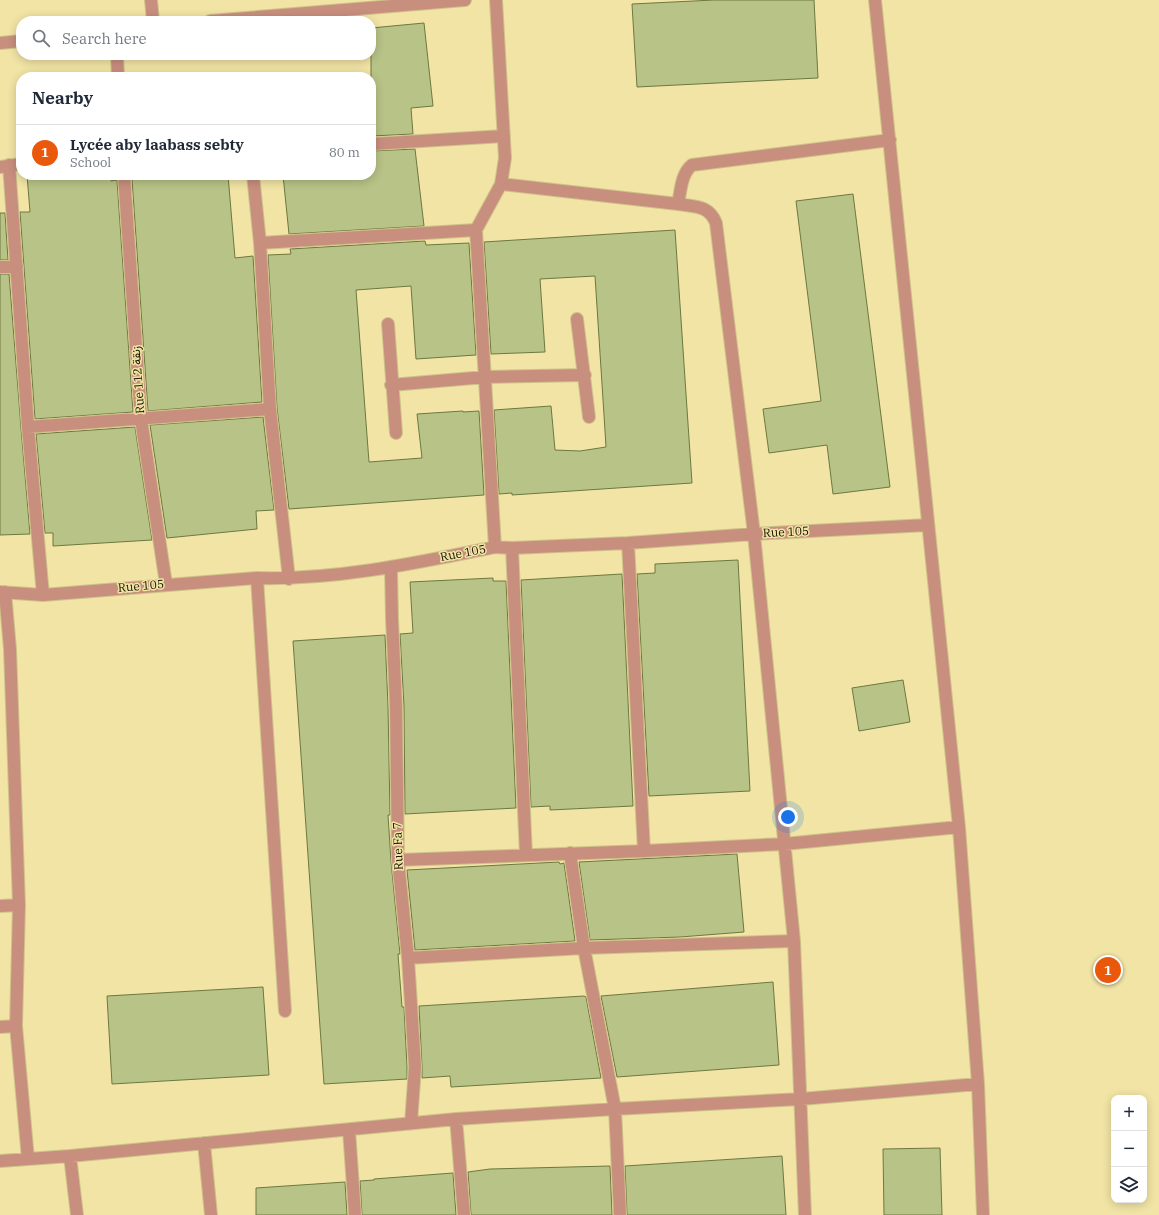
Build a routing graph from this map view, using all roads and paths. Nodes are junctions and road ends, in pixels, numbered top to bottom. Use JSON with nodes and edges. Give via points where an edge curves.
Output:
{"nodes":[{"id":1,"x":151,"y":0,"type":"edge"},
{"id":2,"x":466,"y":0,"type":"edge"},
{"id":3,"x":496,"y":0,"type":"edge"},
{"id":4,"x":875,"y":0,"type":"edge"},
{"id":5,"x":357,"y":5,"type":"edge"},
{"id":6,"x":152,"y":16,"type":"edge"},
{"id":7,"x":256,"y":16,"type":"edge"},
{"id":8,"x":16,"y":41,"type":"edge"},
{"id":9,"x":0,"y":43,"type":"edge"},
{"id":10,"x":117,"y":60,"type":"edge"},
{"id":11,"x":118,"y":72,"type":"edge"},
{"id":12,"x":504,"y":136,"type":"junction"},
{"id":13,"x":890,"y":140,"type":"junction"},
{"id":14,"x":376,"y":144,"type":"edge"},
{"id":15,"x":10,"y":166,"type":"edge"},
{"id":16,"x":124,"y":180,"type":"edge"},
{"id":17,"x":254,"y":180,"type":"edge"},
{"id":18,"x":501,"y":184,"type":"junction"},
{"id":19,"x":678,"y":204,"type":"junction"},
{"id":20,"x":476,"y":230,"type":"junction"},
{"id":21,"x":260,"y":243,"type":"junction"},
{"id":22,"x":0,"y":267,"type":"edge"},
{"id":23,"x":17,"y":267,"type":"junction"},
{"id":24,"x":577,"y":320,"type":"dead end"},
{"id":25,"x":388,"y":324,"type":"dead end"},
{"id":26,"x":585,"y":375,"type":"junction"},
{"id":27,"x":485,"y":377,"type":"junction"},
{"id":28,"x":391,"y":385,"type":"junction"},
{"id":29,"x":270,"y":409,"type":"junction"},
{"id":30,"x":589,"y":417,"type":"dead end"},
{"id":31,"x":141,"y":419,"type":"junction"},
{"id":32,"x":28,"y":427,"type":"junction"},
{"id":33,"x":396,"y":433,"type":"dead end"},
{"id":34,"x":928,"y":525,"type":"junction"},
{"id":35,"x":754,"y":534,"type":"junction"},
{"id":36,"x":628,"y":543,"type":"junction"},
{"id":37,"x":495,"y":547,"type":"junction"},
{"id":38,"x":512,"y":548,"type":"junction"},
{"id":39,"x":391,"y":568,"type":"junction"},
{"id":40,"x":257,"y":578,"type":"junction"},
{"id":41,"x":289,"y":579,"type":"junction"},
{"id":42,"x":166,"y":584,"type":"junction"},
{"id":43,"x":3,"y":592,"type":"edge"},
{"id":44,"x":43,"y":594,"type":"junction"},
{"id":45,"x":959,"y":827,"type":"junction"},
{"id":46,"x":784,"y":844,"type":"junction"},
{"id":47,"x":644,"y":851,"type":"junction"},
{"id":48,"x":570,"y":853,"type":"junction"},
{"id":49,"x":526,"y":855,"type":"junction"},
{"id":50,"x":398,"y":860,"type":"junction"},
{"id":51,"x":19,"y":905,"type":"junction"},
{"id":52,"x":0,"y":906,"type":"edge"},
{"id":53,"x":794,"y":941,"type":"junction"},
{"id":54,"x":584,"y":948,"type":"junction"},
{"id":55,"x":408,"y":958,"type":"junction"},
{"id":56,"x":285,"y":1011,"type":"dead end"},
{"id":57,"x":16,"y":1026,"type":"junction"},
{"id":58,"x":0,"y":1027,"type":"edge"},
{"id":59,"x":978,"y":1084,"type":"junction"},
{"id":60,"x":801,"y":1100,"type":"junction"},
{"id":61,"x":615,"y":1109,"type":"junction"},
{"id":62,"x":456,"y":1119,"type":"junction"},
{"id":63,"x":411,"y":1123,"type":"junction"},
{"id":64,"x":349,"y":1130,"type":"junction"},
{"id":65,"x":204,"y":1143,"type":"junction"},
{"id":66,"x":70,"y":1156,"type":"junction"},
{"id":67,"x":28,"y":1159,"type":"junction"},
{"id":68,"x":0,"y":1161,"type":"edge"},
{"id":69,"x":76,"y":1215,"type":"edge"},
{"id":70,"x":211,"y":1215,"type":"edge"},
{"id":71,"x":355,"y":1215,"type":"edge"},
{"id":72,"x":464,"y":1215,"type":"edge"},
{"id":73,"x":620,"y":1215,"type":"edge"},
{"id":74,"x":805,"y":1215,"type":"edge"},
{"id":75,"x":983,"y":1215,"type":"edge"}],
"edges":[{"from":1,"to":6,"type":"street"},
{"from":2,"to":5,"type":"street"},
{"from":3,"to":12,"type":"street"},
{"from":4,"to":13,"type":"street"},
{"from":5,"to":7,"type":"street"},
{"from":8,"to":9,"type":"street"},
{"from":10,"to":11,"type":"street"},
{"from":12,"to":14,"type":"street"},
{"from":12,"to":18,"type":"street","via":[[505,158]]},
{"from":13,"to":19,"type":"street","via":[[692,165],[684,175]]},
{"from":13,"to":34,"type":"street"},
{"from":15,"to":23,"type":"street"},
{"from":16,"to":31,"type":"street","name":"Rue 112 زنقة"},
{"from":17,"to":21,"type":"street"},
{"from":18,"to":19,"type":"street"},
{"from":18,"to":20,"type":"street"},
{"from":19,"to":35,"type":"street","via":[[704,208],[716,223]]},
{"from":20,"to":21,"type":"street"},
{"from":20,"to":27,"type":"street"},
{"from":21,"to":29,"type":"street"},
{"from":22,"to":23,"type":"street"},
{"from":23,"to":32,"type":"street"},
{"from":24,"to":26,"type":"street"},
{"from":25,"to":28,"type":"street"},
{"from":26,"to":27,"type":"street"},
{"from":26,"to":30,"type":"street"},
{"from":27,"to":28,"type":"street"},
{"from":27,"to":37,"type":"street"},
{"from":28,"to":33,"type":"street"},
{"from":29,"to":31,"type":"street"},
{"from":29,"to":41,"type":"street"},
{"from":31,"to":32,"type":"street"},
{"from":31,"to":42,"type":"street","name":"Rue 112 زنقة"},
{"from":32,"to":44,"type":"street"},
{"from":34,"to":35,"type":"street","name":"Rue 105"},
{"from":34,"to":45,"type":"street"},
{"from":35,"to":36,"type":"street","name":"Rue 105"},
{"from":35,"to":46,"type":"street"},
{"from":36,"to":38,"type":"street","name":"Rue 105"},
{"from":36,"to":47,"type":"street"},
{"from":37,"to":38,"type":"street","name":"Rue 105"},
{"from":37,"to":39,"type":"street","name":"Rue 105"},
{"from":38,"to":49,"type":"street"},
{"from":39,"to":41,"type":"street","name":"Rue 105"},
{"from":39,"to":50,"type":"street","name":"Rue Fa 7"},
{"from":40,"to":41,"type":"street","name":"Rue 105"},
{"from":40,"to":42,"type":"street","name":"Rue 105"},
{"from":40,"to":56,"type":"street"},
{"from":42,"to":44,"type":"street","name":"Rue 105"},
{"from":43,"to":44,"type":"street","name":"Rue 105"},
{"from":43,"to":51,"type":"street","via":[[10,656]]},
{"from":45,"to":46,"type":"street"},
{"from":45,"to":59,"type":"street"},
{"from":46,"to":47,"type":"street"},
{"from":46,"to":53,"type":"street"},
{"from":47,"to":48,"type":"street"},
{"from":48,"to":49,"type":"street"},
{"from":48,"to":54,"type":"street"},
{"from":49,"to":50,"type":"street"},
{"from":50,"to":55,"type":"street","name":"Rue Fa 7"},
{"from":51,"to":52,"type":"street"},
{"from":51,"to":57,"type":"street"},
{"from":53,"to":54,"type":"street"},
{"from":53,"to":60,"type":"street"},
{"from":54,"to":55,"type":"street"},
{"from":54,"to":61,"type":"street"},
{"from":55,"to":63,"type":"street","name":"Rue Fa 7","via":[[415,1067]]},
{"from":57,"to":58,"type":"street"},
{"from":57,"to":67,"type":"street"},
{"from":59,"to":60,"type":"street"},
{"from":59,"to":75,"type":"street"},
{"from":60,"to":61,"type":"street"},
{"from":60,"to":74,"type":"street"},
{"from":61,"to":62,"type":"street"},
{"from":61,"to":73,"type":"street"},
{"from":62,"to":63,"type":"street"},
{"from":62,"to":72,"type":"street"},
{"from":63,"to":64,"type":"street"},
{"from":64,"to":65,"type":"street"},
{"from":64,"to":71,"type":"street"},
{"from":65,"to":66,"type":"street"},
{"from":65,"to":70,"type":"street"},
{"from":66,"to":67,"type":"street"},
{"from":66,"to":69,"type":"street"},
{"from":67,"to":68,"type":"street"}]}
